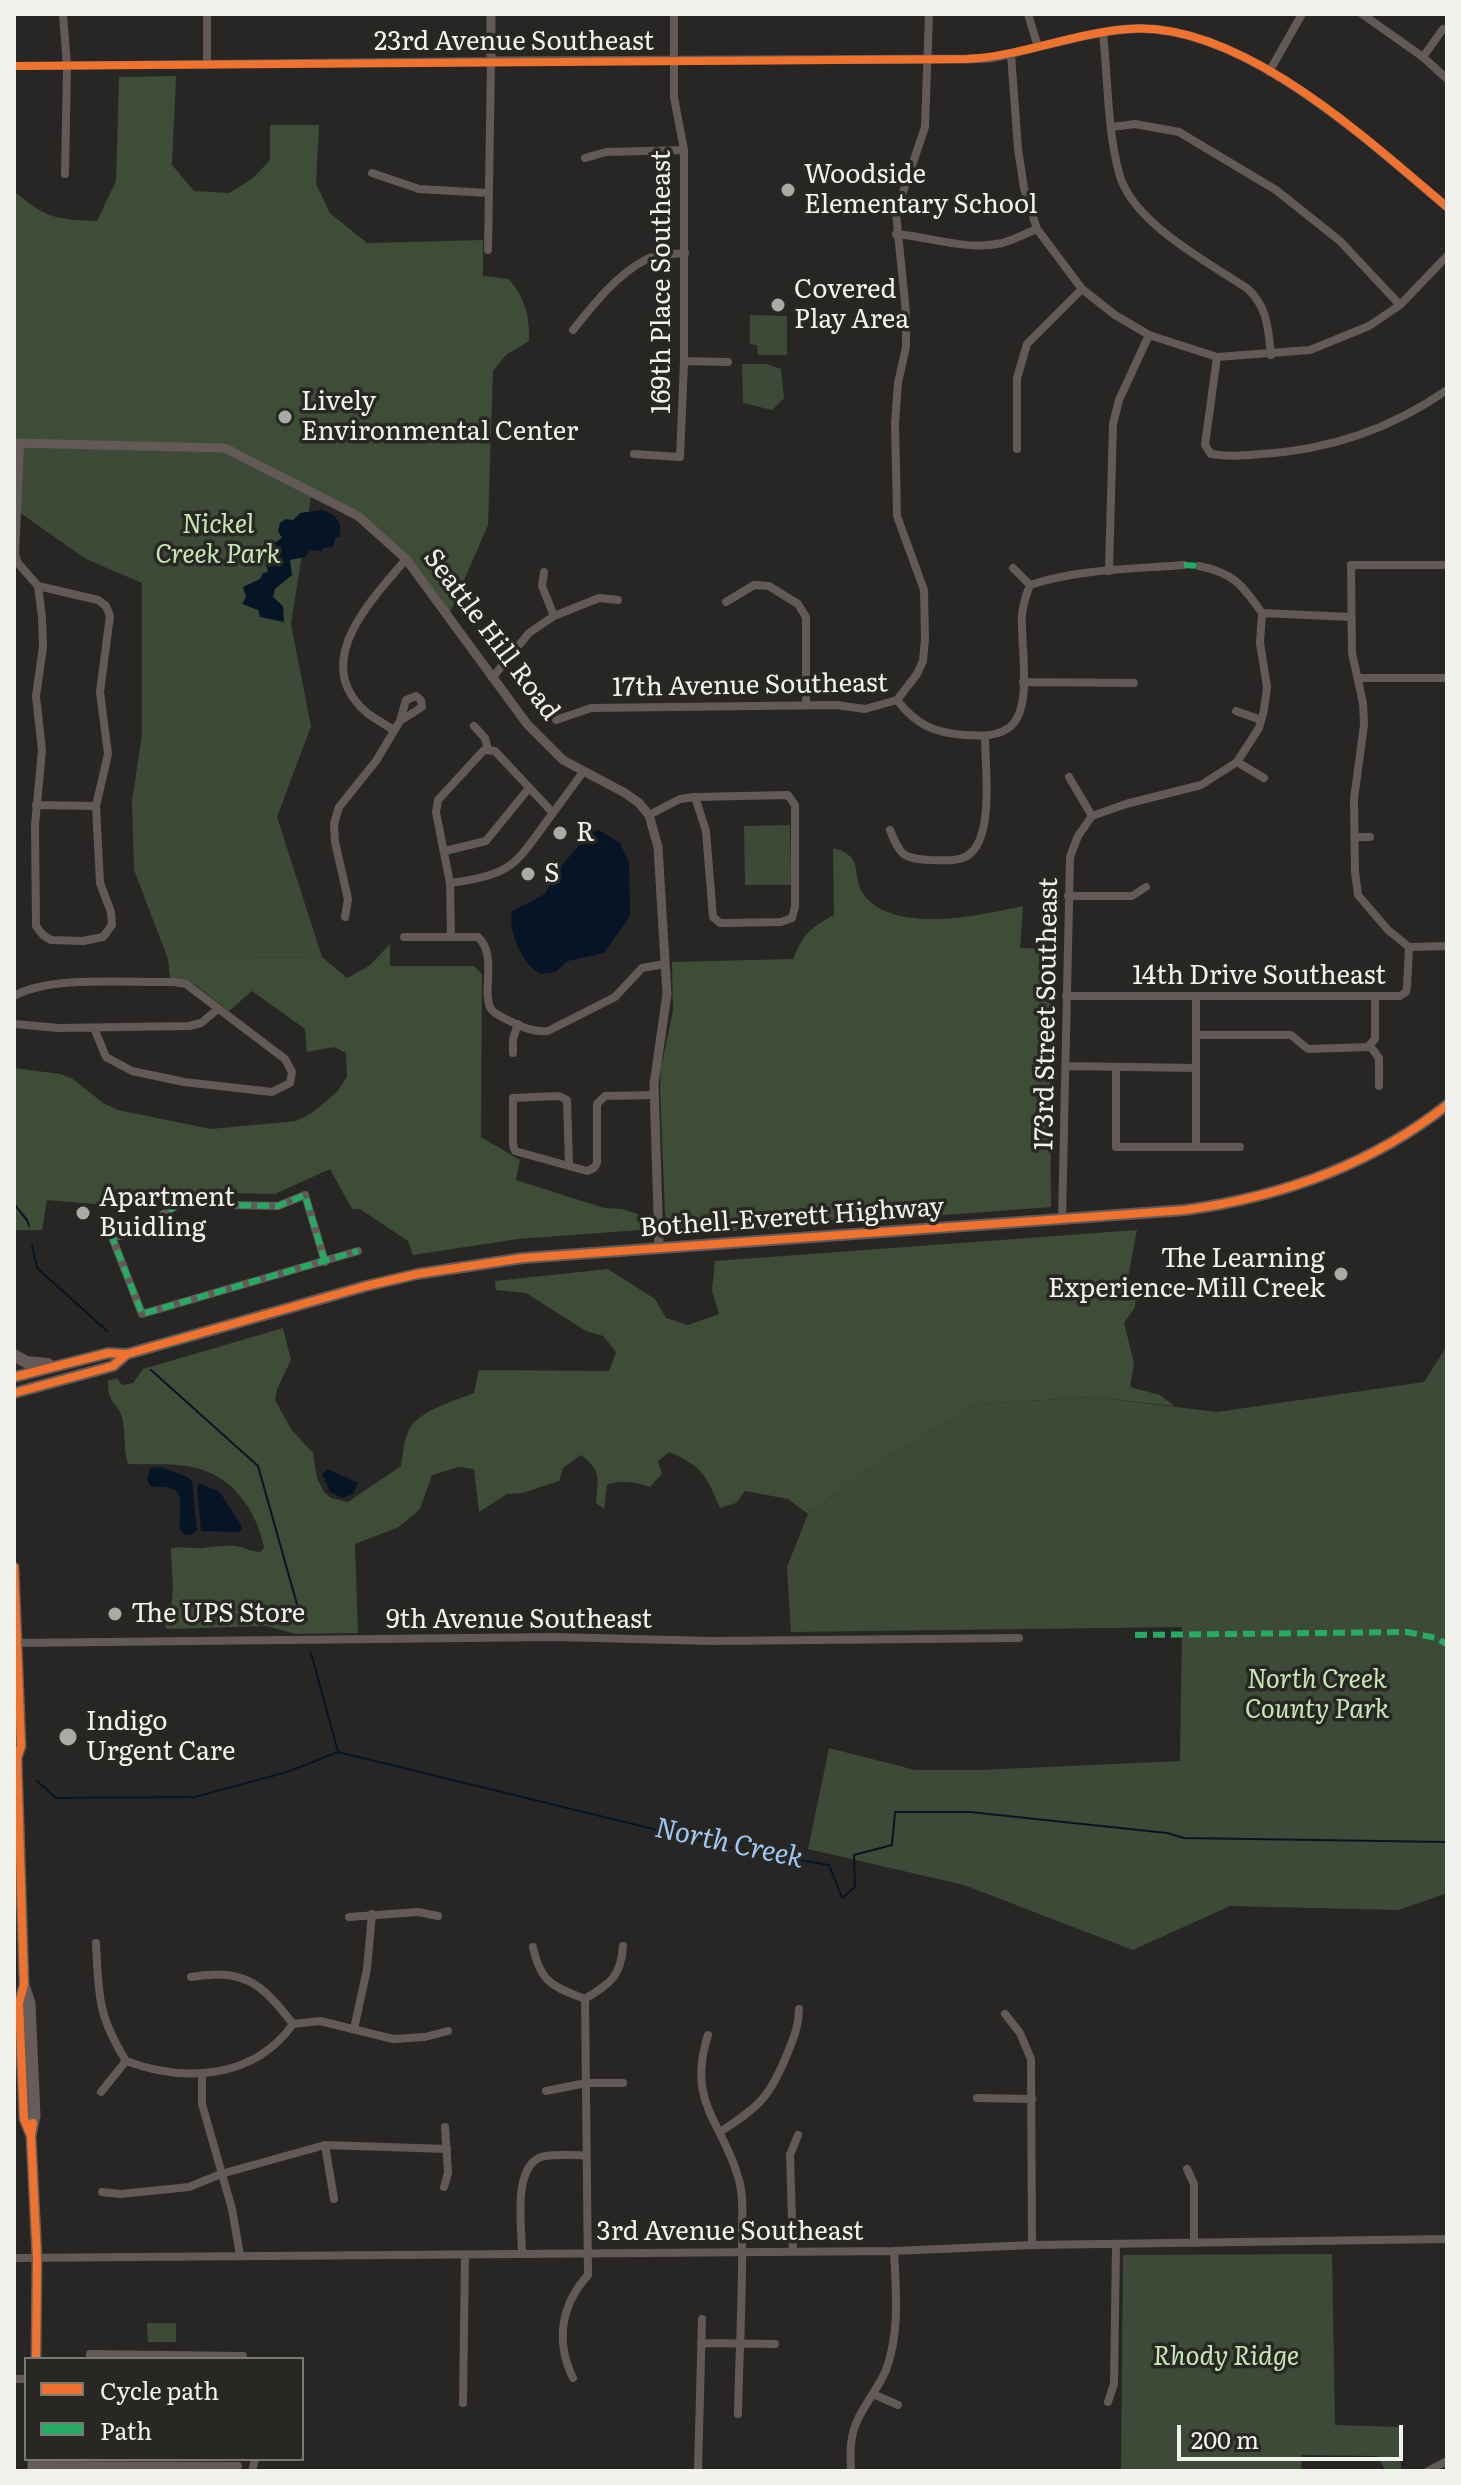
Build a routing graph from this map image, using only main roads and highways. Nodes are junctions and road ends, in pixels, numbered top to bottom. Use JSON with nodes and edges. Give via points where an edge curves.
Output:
{"nodes":[{"id":1,"x":1447,"y":1105,"type":"edge"},
{"id":2,"x":127,"y":1354,"type":"junction"},
{"id":3,"x":14,"y":1355,"type":"edge"},
{"id":4,"x":63,"y":1364,"type":"junction"},
{"id":5,"x":14,"y":1377,"type":"edge"},
{"id":6,"x":14,"y":1393,"type":"edge"},
{"id":7,"x":14,"y":1567,"type":"edge"},
{"id":8,"x":16,"y":1643,"type":"edge"},
{"id":9,"x":16,"y":1755,"type":"edge"},
{"id":10,"x":24,"y":1985,"type":"junction"},
{"id":11,"x":17,"y":2025,"type":"edge"},
{"id":12,"x":31,"y":2136,"type":"junction"},
{"id":13,"x":36,"y":2357,"type":"edge"}],
"edges":[{"from":1,"to":2,"type":"main road","name":"Bothell-Everett Highway","via":[[1373,1152],[1317,1178],[1249,1199],[1185,1210],[523,1258],[417,1274]]},
{"from":2,"to":4,"type":"main road","name":"Bothell-Everett Highway"},
{"from":2,"to":6,"type":"main road","name":"Bothell-Everett Highway","via":[[113,1366]]},
{"from":3,"to":4,"type":"main road","via":[[26,1362]]},
{"from":4,"to":5,"type":"main road","name":"Bothell-Everett Highway"},
{"from":7,"to":8,"type":"main road"},
{"from":8,"to":9,"type":"main road","via":[[21,1746]]},
{"from":9,"to":10,"type":"main road"},
{"from":10,"to":11,"type":"main road"},
{"from":10,"to":12,"type":"main road","via":[[30,2003],[35,2116]]},
{"from":11,"to":12,"type":"main road","via":[[24,2119]]},
{"from":12,"to":13,"type":"main road"}]}
